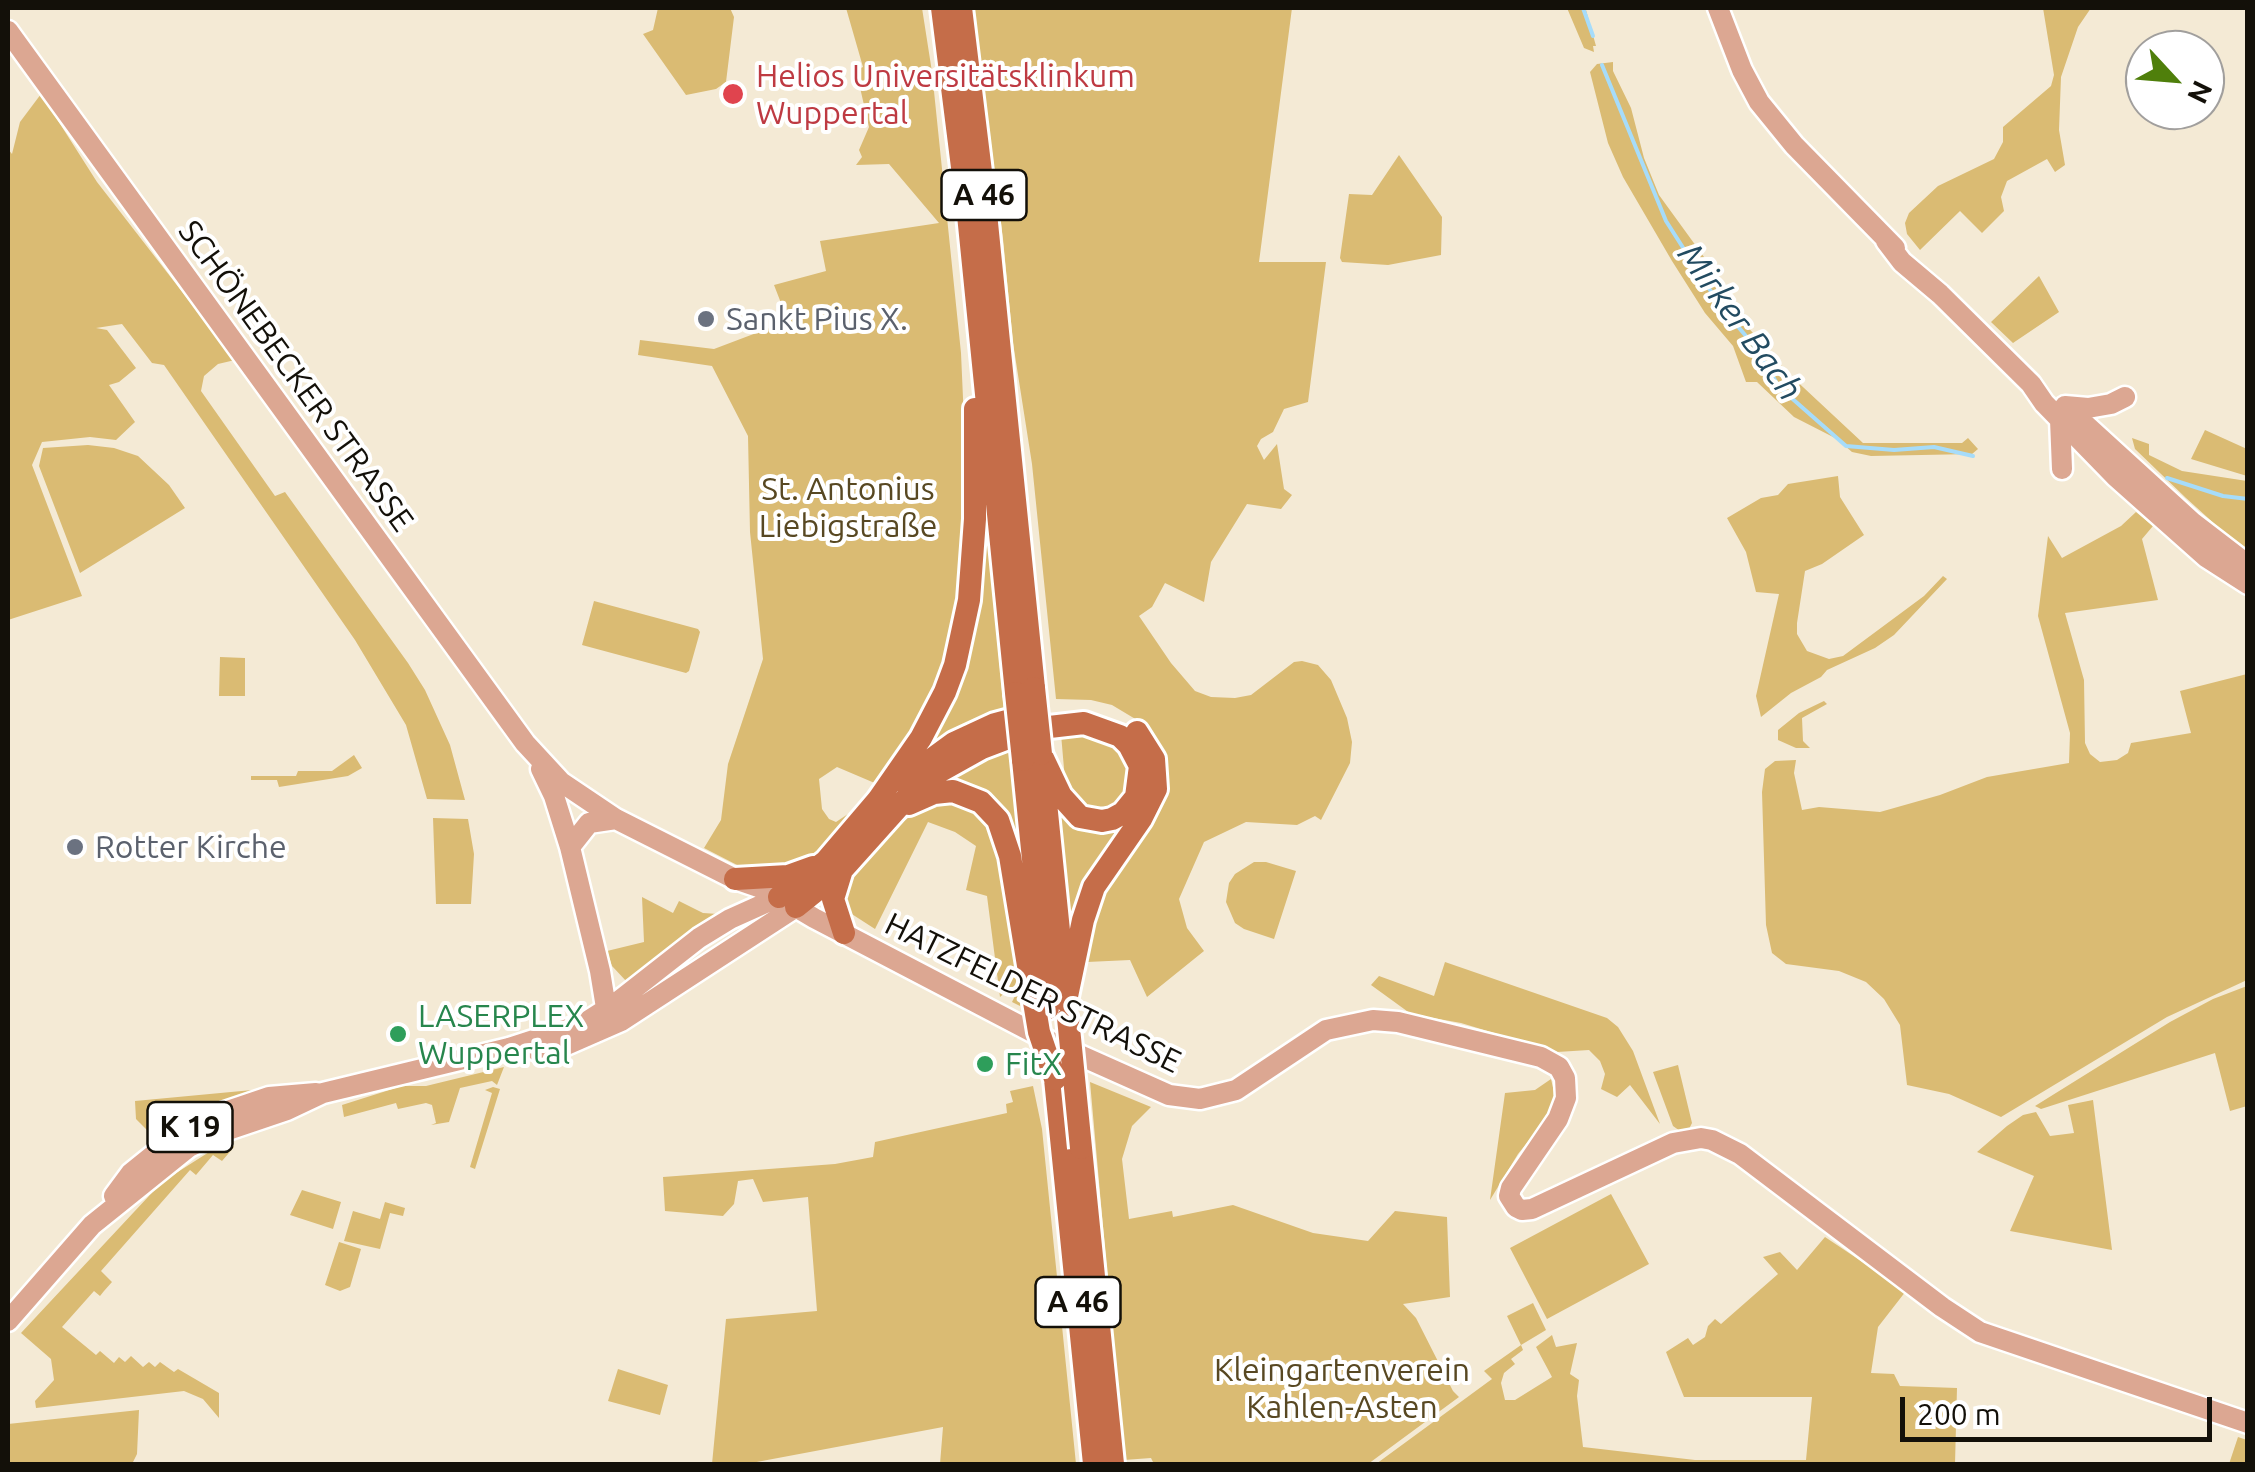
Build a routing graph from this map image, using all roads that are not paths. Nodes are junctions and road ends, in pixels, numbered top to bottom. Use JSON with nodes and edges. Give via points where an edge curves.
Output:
{"nodes":[{"id":1,"x":942,"y":8,"type":"edge"},
{"id":2,"x":961,"y":8,"type":"edge"},
{"id":3,"x":1718,"y":8,"type":"edge"},
{"id":4,"x":8,"y":31,"type":"edge"},
{"id":5,"x":979,"y":331,"type":"junction"},
{"id":6,"x":2125,"y":397,"type":"dead end"},
{"id":7,"x":2063,"y":412,"type":"junction"},
{"id":8,"x":2062,"y":469,"type":"dead end"},
{"id":9,"x":2248,"y":565,"type":"edge"},
{"id":10,"x":2248,"y":584,"type":"edge"},
{"id":11,"x":1025,"y":691,"type":"junction"},
{"id":12,"x":536,"y":757,"type":"junction"},
{"id":13,"x":1032,"y":757,"type":"junction"},
{"id":14,"x":562,"y":782,"type":"junction"},
{"id":15,"x":887,"y":805,"type":"junction"},
{"id":16,"x":557,"y":806,"type":"junction"},
{"id":17,"x":616,"y":819,"type":"junction"},
{"id":18,"x":570,"y":847,"type":"junction"},
{"id":19,"x":834,"y":866,"type":"junction"},
{"id":20,"x":735,"y":880,"type":"junction"},
{"id":21,"x":788,"y":902,"type":"junction"},
{"id":22,"x":753,"y":908,"type":"junction"},
{"id":23,"x":844,"y":934,"type":"junction"},
{"id":24,"x":734,"y":947,"type":"junction"},
{"id":25,"x":600,"y":972,"type":"junction"},
{"id":26,"x":636,"y":1000,"type":"junction"},
{"id":27,"x":1054,"y":1007,"type":"junction"},
{"id":28,"x":608,"y":1019,"type":"junction"},
{"id":29,"x":1071,"y":1144,"type":"junction"},
{"id":30,"x":8,"y":1321,"type":"edge"},
{"id":31,"x":2248,"y":1422,"type":"edge"},
{"id":32,"x":1094,"y":1464,"type":"edge"},
{"id":33,"x":1112,"y":1464,"type":"edge"}],
"edges":[{"from":1,"to":5,"type":"highway","number":"A 46"},
{"from":2,"to":11,"type":"highway","number":"A 46","via":[[986,213]]},
{"from":3,"to":7,"type":"main road","via":[[1759,102],[1794,146]]},
{"from":4,"to":12,"type":"main road","name":"SCHÖNEBECKER STRASSE"},
{"from":5,"to":11,"type":"highway","number":"A 46"},
{"from":5,"to":15,"type":"highway","via":[[974,555],[962,636],[933,717]]},
{"from":6,"to":7,"type":"main road"},
{"from":7,"to":8,"type":"main road"},
{"from":7,"to":9,"type":"main road"},
{"from":7,"to":10,"type":"main road","via":[[2116,477],[2178,534]]},
{"from":11,"to":13,"type":"highway","number":"A 46","bridge":true},
{"from":12,"to":14,"type":"main road","name":"SCHÖNEBECKER STRASSE"},
{"from":12,"to":16,"type":"main road","name":"SCHÖNEBECKER STRASSE"},
{"from":13,"to":15,"type":"highway","via":[[1080,818],[1112,819],[1140,788],[1140,766],[1120,736],[1094,725],[1058,724],[957,760]]},
{"from":13,"to":27,"type":"highway","number":"A 46"},
{"from":14,"to":16,"type":"main road"},
{"from":14,"to":17,"type":"main road","name":"SCHÖNEBECKER STRASSE"},
{"from":15,"to":19,"type":"highway"},
{"from":15,"to":27,"type":"highway","via":[[954,791],[980,802],[998,820]]},
{"from":15,"to":27,"type":"highway","via":[[936,753],[1024,715],[1073,708],[1101,712],[1138,732],[1154,759],[1156,790],[1094,887]]},
{"from":16,"to":17,"type":"main road"},
{"from":16,"to":18,"type":"main road","name":"SCHÖNEBECKER STRASSE"},
{"from":17,"to":18,"type":"main road","via":[[589,823]]},
{"from":17,"to":20,"type":"main road"},
{"from":18,"to":25,"type":"main road","name":"SCHÖNEBECKER STRASSE"},
{"from":19,"to":20,"type":"highway"},
{"from":19,"to":21,"type":"highway"},
{"from":19,"to":23,"type":"highway","via":[[833,899]]},
{"from":20,"to":21,"type":"main road"},
{"from":20,"to":22,"type":"main road"},
{"from":21,"to":22,"type":"main road","number":"K 19"},
{"from":21,"to":23,"type":"main road","name":"HATZFELDER STRASSE"},
{"from":21,"to":24,"type":"main road","number":"K 19"},
{"from":22,"to":24,"type":"main road"},
{"from":22,"to":26,"type":"main road","number":"K 19","via":[[699,938]]},
{"from":23,"to":31,"type":"main road","name":"HATZFELDER STRASSE","via":[[1073,1053],[1182,1098],[1236,1090],[1326,1030],[1373,1020],[1541,1057],[1559,1067],[1566,1098],[1510,1188],[1516,1207],[1532,1209],[1674,1142],[1712,1140],[1980,1332]]},
{"from":24,"to":26,"type":"main road","number":"K 19"},
{"from":25,"to":26,"type":"main road"},
{"from":25,"to":28,"type":"main road","name":"SCHÖNEBECKER STRASSE"},
{"from":26,"to":28,"type":"main road","number":"K 19"},
{"from":27,"to":29,"type":"highway","number":"A 46","bridge":true},
{"from":27,"to":29,"type":"highway","number":"A 46","bridge":true,"via":[[1055,1078]]},
{"from":28,"to":30,"type":"main road","number":"K 19","via":[[323,1094],[283,1094],[183,1130],[131,1174]]},
{"from":29,"to":32,"type":"highway","number":"A 46"},
{"from":29,"to":33,"type":"highway","number":"A 46"}]}
